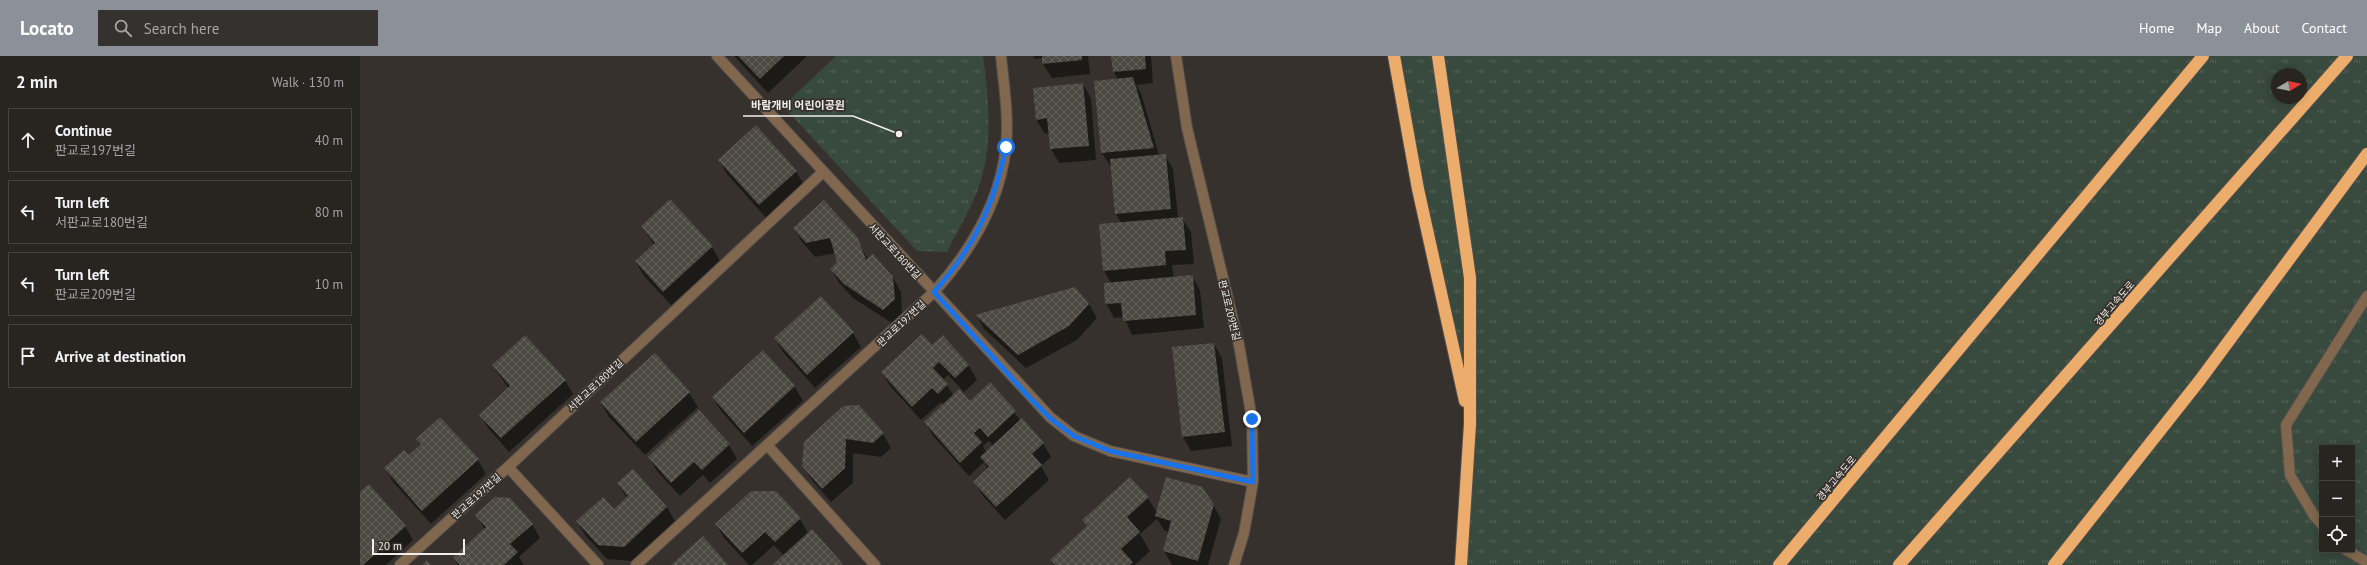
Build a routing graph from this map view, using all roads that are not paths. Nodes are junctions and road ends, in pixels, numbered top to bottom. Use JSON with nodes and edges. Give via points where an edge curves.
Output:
{"nodes":[{"id":1,"x":716,"y":56,"type":"edge"},
{"id":2,"x":1001,"y":56,"type":"edge"},
{"id":3,"x":1176,"y":56,"type":"edge"},
{"id":4,"x":1394,"y":56,"type":"edge"},
{"id":5,"x":1438,"y":56,"type":"edge"},
{"id":6,"x":2203,"y":56,"type":"edge"},
{"id":7,"x":2347,"y":56,"type":"edge"},
{"id":8,"x":2367,"y":154,"type":"edge"},
{"id":9,"x":823,"y":172,"type":"junction"},
{"id":10,"x":934,"y":292,"type":"junction"},
{"id":11,"x":2367,"y":296,"type":"edge"},
{"id":12,"x":1470,"y":424,"type":"junction"},
{"id":13,"x":768,"y":446,"type":"junction"},
{"id":14,"x":508,"y":467,"type":"junction"},
{"id":15,"x":1253,"y":482,"type":"junction"},
{"id":16,"x":2319,"y":521,"type":"edge"},
{"id":17,"x":2351,"y":553,"type":"edge"},
{"id":18,"x":2367,"y":562,"type":"edge"},
{"id":19,"x":400,"y":565,"type":"edge"},
{"id":20,"x":598,"y":565,"type":"edge"},
{"id":21,"x":636,"y":565,"type":"edge"},
{"id":22,"x":875,"y":565,"type":"edge"},
{"id":23,"x":1234,"y":565,"type":"edge"},
{"id":24,"x":1460,"y":565,"type":"edge"},
{"id":25,"x":1780,"y":565,"type":"edge"},
{"id":26,"x":1899,"y":565,"type":"edge"},
{"id":27,"x":2054,"y":565,"type":"edge"}],
"edges":[{"from":1,"to":9,"type":"street","name":"서판교로180번길"},
{"from":2,"to":10,"type":"street","name":"판교로197번길","via":[[1006,147],[998,186],[980,229]]},
{"from":3,"to":15,"type":"street","name":"판교로209번길","via":[[1187,128],[1247,382],[1252,419]]},
{"from":4,"to":12,"type":"highway","via":[[1418,189]]},
{"from":5,"to":12,"type":"highway","via":[[1470,278]]},
{"from":6,"to":25,"type":"highway","name":"경부고속도로"},
{"from":7,"to":26,"type":"highway","name":"경부고속도로"},
{"from":8,"to":27,"type":"highway","via":[[2200,380]]},
{"from":9,"to":10,"type":"street","name":"서판교로180번길"},
{"from":9,"to":14,"type":"street","name":"서판교로180번길"},
{"from":10,"to":13,"type":"street","name":"판교로197번길"},
{"from":10,"to":15,"type":"street","name":"서판교로180번길","via":[[1030,398],[1050,418],[1074,436],[1110,451]]},
{"from":11,"to":16,"type":"street","via":[[2286,425],[2290,475]]},
{"from":12,"to":24,"type":"highway"},
{"from":13,"to":21,"type":"street","name":"판교로197번길"},
{"from":13,"to":22,"type":"street"},
{"from":14,"to":19,"type":"street","name":"판교로197번길"},
{"from":14,"to":20,"type":"street","name":"판교로197번길"},
{"from":15,"to":23,"type":"street","name":"판교로209번길","via":[[1244,533]]},
{"from":17,"to":18,"type":"street"}]}
